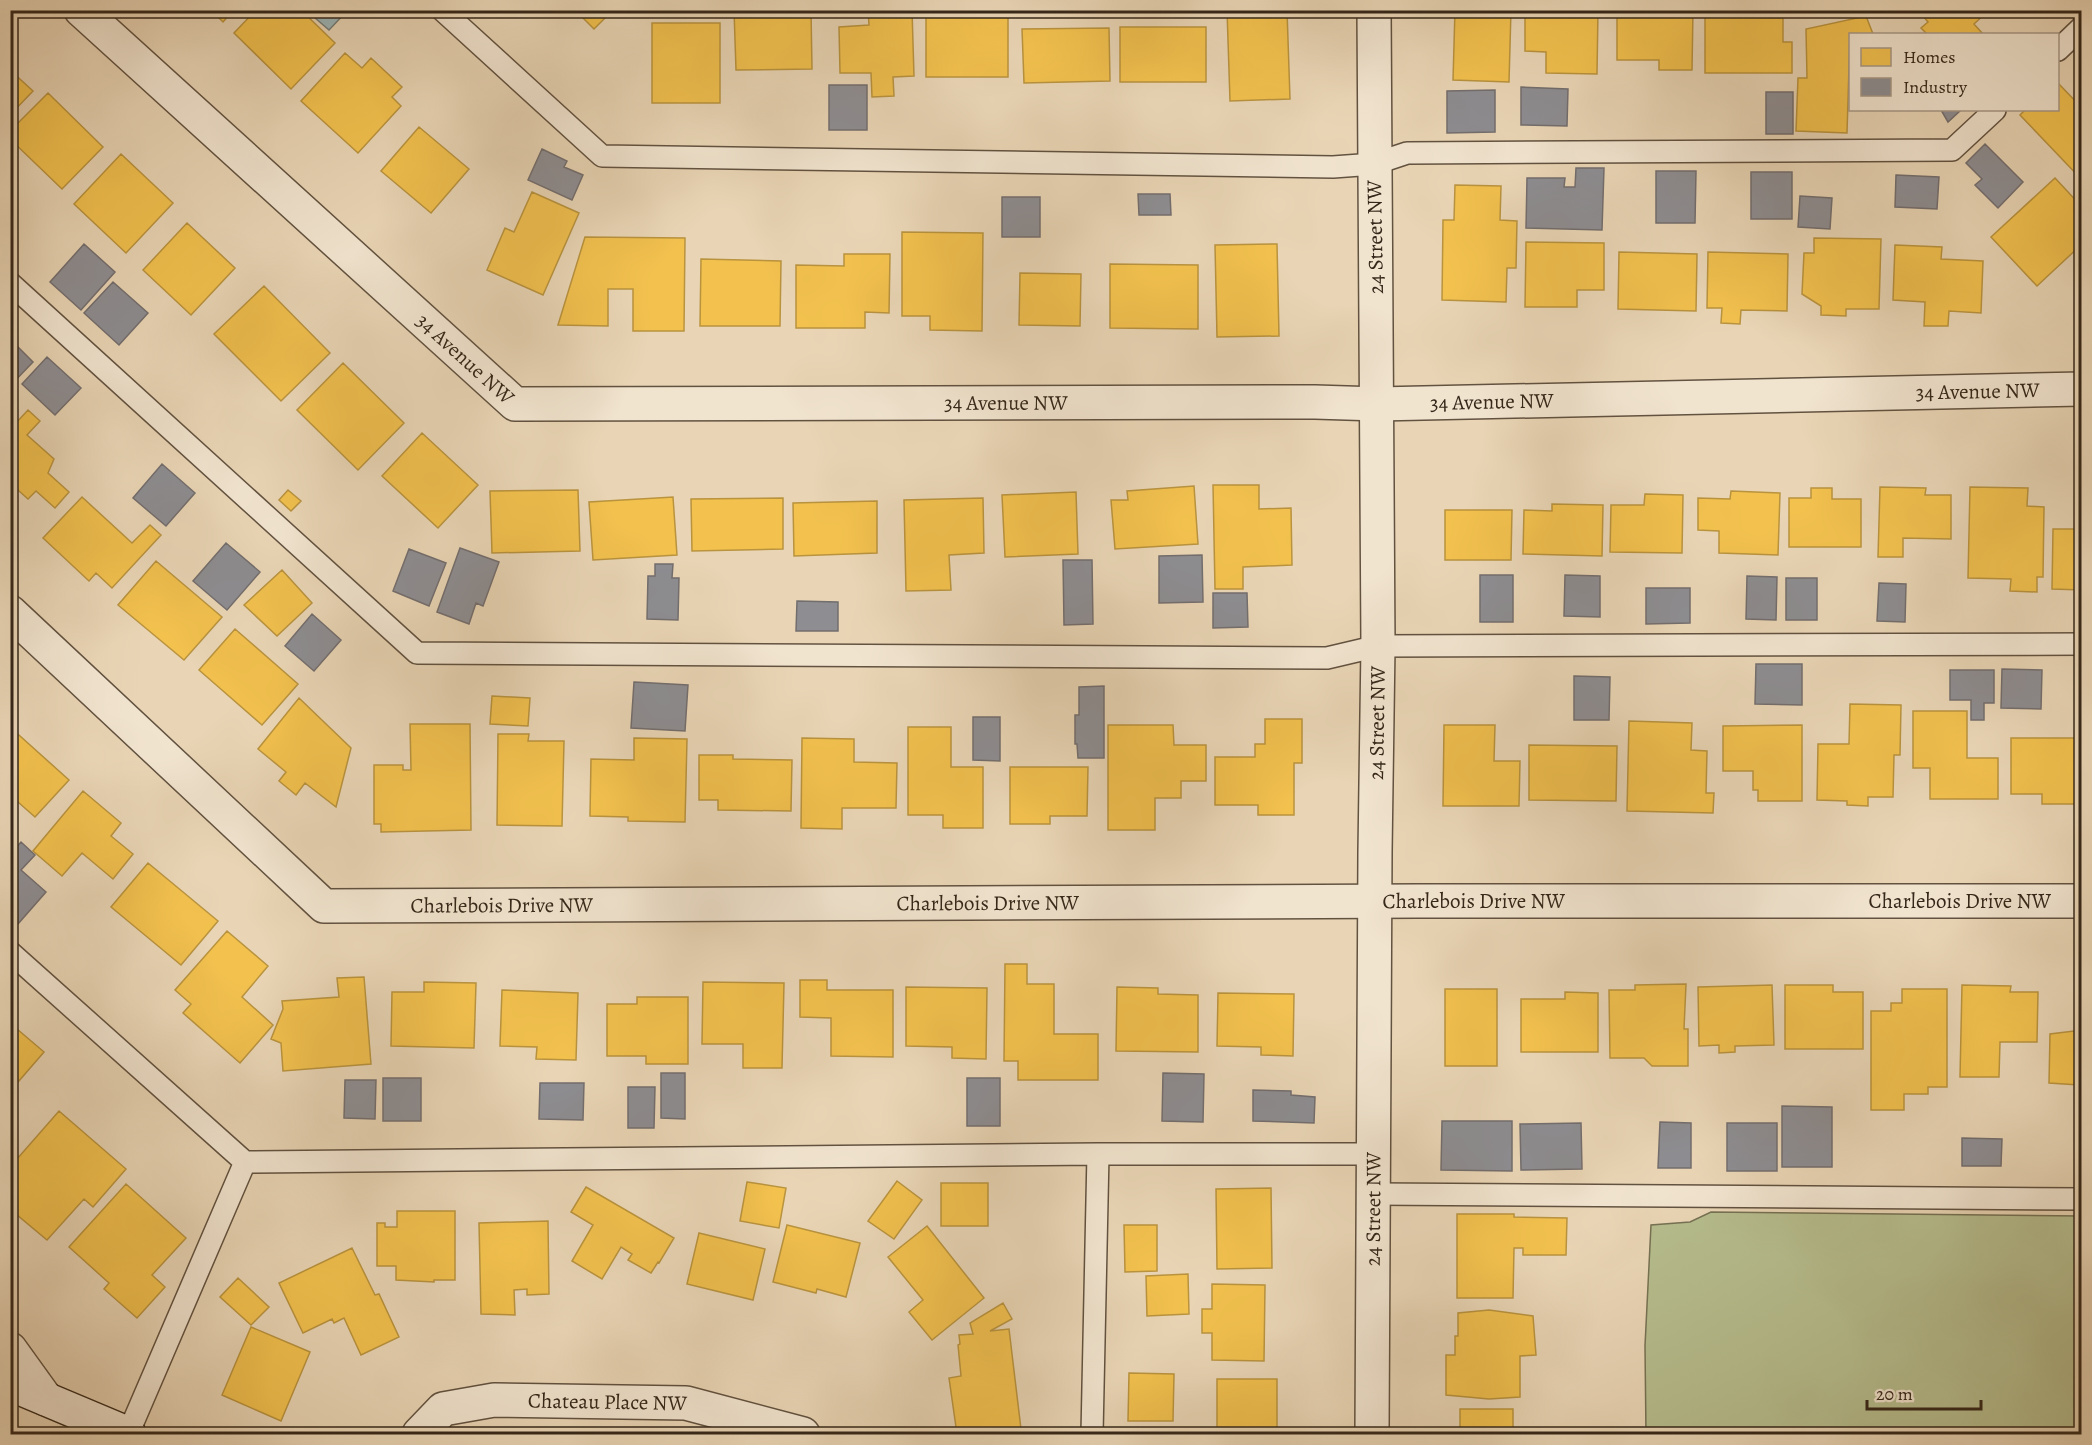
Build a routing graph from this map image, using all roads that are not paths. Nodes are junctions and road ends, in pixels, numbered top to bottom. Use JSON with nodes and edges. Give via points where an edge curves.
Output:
{"nodes":[{"id":1,"x":81,"y":10,"type":"edge"},
{"id":2,"x":442,"y":10,"type":"edge"},
{"id":3,"x":1374,"y":10,"type":"edge"},
{"id":4,"x":2082,"y":27,"type":"edge"},
{"id":5,"x":2059,"y":49,"type":"edge"},
{"id":6,"x":1994,"y":111,"type":"edge"},
{"id":7,"x":1374,"y":164,"type":"junction"},
{"id":8,"x":10,"y":283,"type":"edge"},
{"id":9,"x":2082,"y":389,"type":"edge"},
{"id":10,"x":1378,"y":404,"type":"junction"},
{"id":11,"x":10,"y":612,"type":"edge"},
{"id":12,"x":2082,"y":644,"type":"edge"},
{"id":13,"x":1378,"y":646,"type":"junction"},
{"id":14,"x":1374,"y":901,"type":"junction"},
{"id":15,"x":2082,"y":901,"type":"edge"},
{"id":16,"x":10,"y":952,"type":"edge"},
{"id":17,"x":1098,"y":1154,"type":"junction"},
{"id":18,"x":1373,"y":1154,"type":"junction"},
{"id":19,"x":245,"y":1162,"type":"junction"},
{"id":20,"x":1374,"y":1194,"type":"junction"},
{"id":21,"x":2082,"y":1199,"type":"edge"},
{"id":22,"x":10,"y":1349,"type":"edge"},
{"id":23,"x":10,"y":1384,"type":"edge"},
{"id":24,"x":46,"y":1399,"type":"junction"},
{"id":25,"x":128,"y":1434,"type":"edge"},
{"id":26,"x":419,"y":1434,"type":"edge"},
{"id":27,"x":803,"y":1434,"type":"edge"},
{"id":28,"x":1092,"y":1434,"type":"edge"},
{"id":29,"x":1372,"y":1434,"type":"edge"}],
"edges":[{"from":1,"to":10,"type":"street","name":"34 Avenue NW","via":[[515,404]]},
{"from":2,"to":7,"type":"lane","via":[[603,156],[1333,167]]},
{"from":3,"to":7,"type":"street","name":"24 Street NW"},
{"from":4,"to":5,"type":"lane"},
{"from":6,"to":7,"type":"lane","via":[[1952,150],[1407,153]]},
{"from":7,"to":10,"type":"street","name":"24 Street NW"},
{"from":8,"to":13,"type":"lane","via":[[417,653],[1328,658]]},
{"from":9,"to":10,"type":"street","name":"34 Avenue NW"},
{"from":10,"to":13,"type":"street","name":"24 Street NW"},
{"from":11,"to":14,"type":"street","name":"Charlebois Drive NW","via":[[324,906]]},
{"from":12,"to":13,"type":"lane"},
{"from":13,"to":14,"type":"street","name":"24 Street NW"},
{"from":14,"to":15,"type":"street","name":"Charlebois Drive NW"},
{"from":14,"to":18,"type":"street","name":"24 Street NW"},
{"from":16,"to":19,"type":"lane"},
{"from":17,"to":18,"type":"lane"},
{"from":17,"to":19,"type":"lane"},
{"from":17,"to":28,"type":"lane"},
{"from":18,"to":20,"type":"street","name":"24 Street NW"},
{"from":19,"to":25,"type":"lane"},
{"from":20,"to":21,"type":"lane"},
{"from":20,"to":29,"type":"street","name":"24 Street NW"},
{"from":22,"to":24,"type":"street"},
{"from":23,"to":24,"type":"street"},
{"from":24,"to":25,"type":"street"},
{"from":26,"to":27,"type":"street","name":"Chateau Place NW","via":[[443,1409],[494,1400],[686,1403]]}]}
